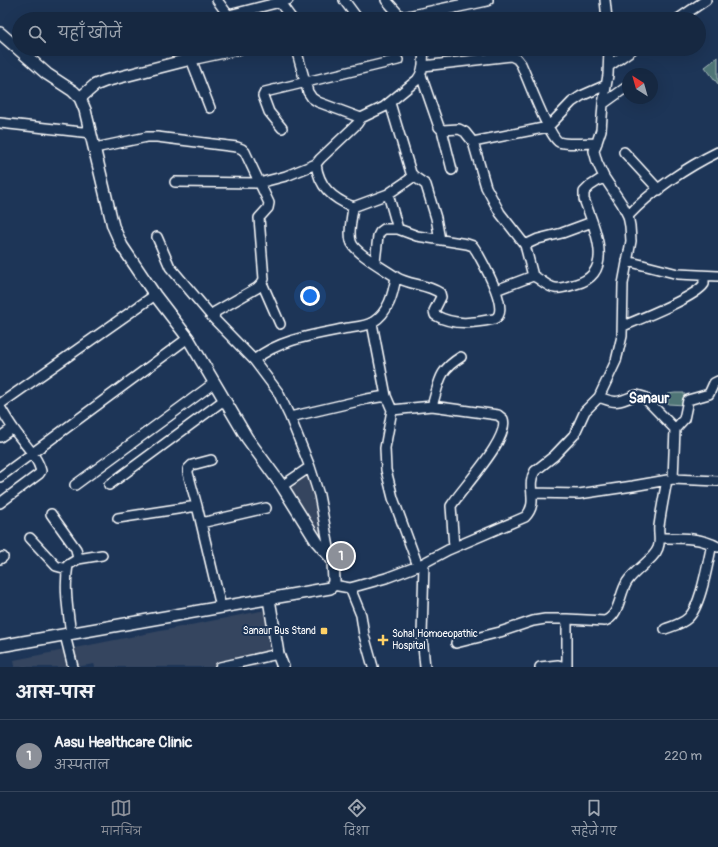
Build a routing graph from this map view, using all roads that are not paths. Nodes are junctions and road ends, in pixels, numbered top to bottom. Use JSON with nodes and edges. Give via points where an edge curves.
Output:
{"nodes":[{"id":1,"x":218,"y":0,"type":"edge"},
{"id":2,"x":344,"y":0,"type":"edge"},
{"id":3,"x":386,"y":0,"type":"edge"},
{"id":4,"x":487,"y":0,"type":"edge"},
{"id":5,"x":605,"y":0,"type":"edge"},
{"id":6,"x":706,"y":0,"type":"edge"},
{"id":7,"x":282,"y":1,"type":"edge"},
{"id":8,"x":454,"y":3,"type":"edge"},
{"id":9,"x":226,"y":12,"type":"edge"},
{"id":10,"x":246,"y":12,"type":"edge"},
{"id":11,"x":288,"y":12,"type":"edge"},
{"id":12,"x":353,"y":12,"type":"edge"},
{"id":13,"x":395,"y":12,"type":"edge"},
{"id":14,"x":430,"y":12,"type":"edge"},
{"id":15,"x":606,"y":12,"type":"edge"},
{"id":16,"x":688,"y":12,"type":"edge"},
{"id":17,"x":0,"y":33,"type":"edge"},
{"id":18,"x":12,"y":43,"type":"edge"},
{"id":19,"x":26,"y":56,"type":"edge"},
{"id":20,"x":196,"y":56,"type":"edge"},
{"id":21,"x":298,"y":56,"type":"edge"},
{"id":22,"x":423,"y":56,"type":"edge"},
{"id":23,"x":609,"y":56,"type":"edge"},
{"id":24,"x":623,"y":56,"type":"edge"},
{"id":25,"x":191,"y":59,"type":"junction"},
{"id":26,"x":398,"y":60,"type":"dead end"},
{"id":27,"x":609,"y":66,"type":"junction"},
{"id":28,"x":422,"y":71,"type":"junction"},
{"id":29,"x":306,"y":82,"type":"junction"},
{"id":30,"x":606,"y":85,"type":"junction"},
{"id":31,"x":622,"y":90,"type":"edge"},
{"id":32,"x":80,"y":98,"type":"junction"},
{"id":33,"x":390,"y":103,"type":"junction"},
{"id":34,"x":603,"y":104,"type":"junction"},
{"id":35,"x":210,"y":108,"type":"dead end"},
{"id":36,"x":361,"y":118,"type":"junction"},
{"id":37,"x":0,"y":123,"type":"edge"},
{"id":38,"x":548,"y":127,"type":"junction"},
{"id":39,"x":282,"y":128,"type":"dead end"},
{"id":40,"x":442,"y":130,"type":"junction"},
{"id":41,"x":91,"y":133,"type":"junction"},
{"id":42,"x":473,"y":142,"type":"junction"},
{"id":43,"x":597,"y":143,"type":"junction"},
{"id":44,"x":94,"y":148,"type":"junction"},
{"id":45,"x":624,"y":152,"type":"dead end"},
{"id":46,"x":718,"y":152,"type":"edge"},
{"id":47,"x":316,"y":164,"type":"junction"},
{"id":48,"x":452,"y":170,"type":"dead end"},
{"id":49,"x":413,"y":177,"type":"junction"},
{"id":50,"x":604,"y":177,"type":"junction"},
{"id":51,"x":175,"y":182,"type":"dead end"},
{"id":52,"x":258,"y":183,"type":"junction"},
{"id":53,"x":659,"y":190,"type":"junction"},
{"id":54,"x":388,"y":194,"type":"junction"},
{"id":55,"x":353,"y":207,"type":"junction"},
{"id":56,"x":628,"y":216,"type":"junction"},
{"id":57,"x":592,"y":222,"type":"junction"},
{"id":58,"x":398,"y":229,"type":"junction"},
{"id":59,"x":157,"y":237,"type":"dead end"},
{"id":60,"x":440,"y":240,"type":"junction"},
{"id":61,"x":526,"y":244,"type":"junction"},
{"id":62,"x":627,"y":261,"type":"junction"},
{"id":63,"x":374,"y":262,"type":"junction"},
{"id":64,"x":533,"y":276,"type":"junction"},
{"id":65,"x":718,"y":276,"type":"edge"},
{"id":66,"x":396,"y":277,"type":"junction"},
{"id":67,"x":704,"y":277,"type":"junction"},
{"id":68,"x":262,"y":283,"type":"junction"},
{"id":69,"x":496,"y":290,"type":"junction"},
{"id":70,"x":155,"y":295,"type":"junction"},
{"id":71,"x":214,"y":319,"type":"junction"},
{"id":72,"x":372,"y":323,"type":"junction"},
{"id":73,"x":280,"y":324,"type":"dead end"},
{"id":74,"x":623,"y":326,"type":"junction"},
{"id":75,"x":188,"y":338,"type":"junction"},
{"id":76,"x":461,"y":357,"type":"dead end"},
{"id":77,"x":254,"y":360,"type":"junction"},
{"id":78,"x":718,"y":381,"type":"edge"},
{"id":79,"x":214,"y":383,"type":"junction"},
{"id":80,"x":386,"y":396,"type":"junction"},
{"id":81,"x":599,"y":397,"type":"junction"},
{"id":82,"x":224,"y":400,"type":"junction"},
{"id":83,"x":0,"y":405,"type":"edge"},
{"id":84,"x":432,"y":406,"type":"junction"},
{"id":85,"x":392,"y":410,"type":"junction"},
{"id":86,"x":290,"y":417,"type":"junction"},
{"id":87,"x":13,"y":428,"type":"junction"},
{"id":88,"x":675,"y":429,"type":"junction"},
{"id":89,"x":0,"y":437,"type":"edge"},
{"id":90,"x":31,"y":453,"type":"junction"},
{"id":91,"x":211,"y":460,"type":"dead end"},
{"id":92,"x":310,"y":467,"type":"junction"},
{"id":93,"x":0,"y":477,"type":"edge"},
{"id":94,"x":670,"y":479,"type":"junction"},
{"id":95,"x":718,"y":481,"type":"edge"},
{"id":96,"x":75,"y":485,"type":"dead end"},
{"id":97,"x":109,"y":485,"type":"dead end"},
{"id":98,"x":282,"y":486,"type":"junction"},
{"id":99,"x":533,"y":493,"type":"junction"},
{"id":100,"x":0,"y":503,"type":"edge"},
{"id":101,"x":198,"y":506,"type":"junction"},
{"id":102,"x":266,"y":508,"type":"dead end"},
{"id":103,"x":51,"y":514,"type":"dead end"},
{"id":104,"x":118,"y":518,"type":"dead end"},
{"id":105,"x":201,"y":522,"type":"junction"},
{"id":106,"x":30,"y":538,"type":"dead end"},
{"id":107,"x":660,"y":538,"type":"junction"},
{"id":108,"x":715,"y":545,"type":"edge"},
{"id":109,"x":454,"y":547,"type":"junction"},
{"id":110,"x":102,"y":555,"type":"dead end"},
{"id":111,"x":331,"y":558,"type":"junction"},
{"id":112,"x":78,"y":559,"type":"junction"},
{"id":113,"x":421,"y":564,"type":"junction"},
{"id":114,"x":67,"y":569,"type":"junction"},
{"id":115,"x":333,"y":585,"type":"junction"},
{"id":116,"x":350,"y":588,"type":"junction"},
{"id":117,"x":269,"y":599,"type":"junction"},
{"id":118,"x":221,"y":607,"type":"junction"},
{"id":119,"x":567,"y":619,"type":"junction"},
{"id":120,"x":665,"y":629,"type":"dead end"},
{"id":121,"x":68,"y":635,"type":"junction"},
{"id":122,"x":456,"y":643,"type":"dead end"},
{"id":123,"x":0,"y":646,"type":"edge"},
{"id":124,"x":278,"y":654,"type":"junction"},
{"id":125,"x":73,"y":667,"type":"edge"},
{"id":126,"x":220,"y":667,"type":"edge"},
{"id":127,"x":283,"y":667,"type":"edge"},
{"id":128,"x":373,"y":667,"type":"edge"},
{"id":129,"x":425,"y":667,"type":"edge"},
{"id":130,"x":540,"y":667,"type":"edge"},
{"id":131,"x":566,"y":667,"type":"edge"}],
"edges":[{"from":1,"to":9,"type":"street"},
{"from":2,"to":12,"type":"street"},
{"from":3,"to":13,"type":"street"},
{"from":4,"to":8,"type":"street"},
{"from":5,"to":15,"type":"street"},
{"from":6,"to":16,"type":"street"},
{"from":7,"to":10,"type":"street"},
{"from":7,"to":11,"type":"street"},
{"from":8,"to":14,"type":"street"},
{"from":17,"to":18,"type":"street"},
{"from":19,"to":32,"type":"street"},
{"from":20,"to":25,"type":"street"},
{"from":21,"to":29,"type":"street"},
{"from":22,"to":28,"type":"street"},
{"from":23,"to":27,"type":"street"},
{"from":24,"to":27,"type":"street"},
{"from":25,"to":32,"type":"street","via":[[105,80]]},
{"from":25,"to":35,"type":"street"},
{"from":26,"to":29,"type":"street"},
{"from":27,"to":30,"type":"street"},
{"from":28,"to":33,"type":"street"},
{"from":28,"to":38,"type":"street","via":[[510,56],[517,59]]},
{"from":28,"to":40,"type":"street"},
{"from":29,"to":36,"type":"street","via":[[308,92],[318,102]]},
{"from":29,"to":39,"type":"street","via":[[263,94],[269,112]]},
{"from":30,"to":34,"type":"street"},
{"from":30,"to":38,"type":"street","via":[[576,99]]},
{"from":31,"to":34,"type":"street"},
{"from":32,"to":41,"type":"street"},
{"from":33,"to":36,"type":"street"},
{"from":33,"to":49,"type":"street"},
{"from":34,"to":43,"type":"street"},
{"from":36,"to":47,"type":"street"},
{"from":37,"to":41,"type":"street"},
{"from":38,"to":42,"type":"street"},
{"from":38,"to":43,"type":"street","via":[[560,142]]},
{"from":40,"to":42,"type":"street","via":[[459,129]]},
{"from":40,"to":48,"type":"street"},
{"from":41,"to":44,"type":"street"},
{"from":42,"to":61,"type":"street","via":[[486,187],[500,213]]},
{"from":43,"to":50,"type":"street","via":[[594,151]]},
{"from":44,"to":52,"type":"street","via":[[147,137],[237,147],[245,152]]},
{"from":44,"to":70,"type":"street","via":[[115,231],[122,246]]},
{"from":45,"to":53,"type":"street"},
{"from":46,"to":53,"type":"street","via":[[686,170]]},
{"from":47,"to":52,"type":"street","via":[[286,176]]},
{"from":47,"to":55,"type":"street","via":[[319,179],[329,193]]},
{"from":49,"to":54,"type":"street"},
{"from":49,"to":60,"type":"street","via":[[426,186]]},
{"from":50,"to":56,"type":"street"},
{"from":50,"to":57,"type":"street","via":[[584,192]]},
{"from":51,"to":52,"type":"street"},
{"from":52,"to":68,"type":"street","via":[[269,203],[259,218],[264,279]]},
{"from":53,"to":56,"type":"street"},
{"from":54,"to":55,"type":"street"},
{"from":54,"to":58,"type":"street"},
{"from":55,"to":63,"type":"street","via":[[351,241],[354,249]]},
{"from":56,"to":62,"type":"street","via":[[631,241]]},
{"from":57,"to":61,"type":"street"},
{"from":57,"to":64,"type":"street","via":[[600,256],[594,274],[588,280],[554,288]]},
{"from":58,"to":60,"type":"street"},
{"from":58,"to":63,"type":"street","via":[[384,229],[380,232]]},
{"from":59,"to":71,"type":"street","via":[[170,267]]},
{"from":60,"to":69,"type":"street","via":[[473,246]]},
{"from":61,"to":64,"type":"street"},
{"from":62,"to":67,"type":"street","via":[[678,274]]},
{"from":62,"to":74,"type":"street"},
{"from":63,"to":66,"type":"street"},
{"from":64,"to":69,"type":"street"},
{"from":65,"to":67,"type":"street"},
{"from":66,"to":69,"type":"street","via":[[440,293],[435,315],[462,323],[498,318],[501,311]]},
{"from":66,"to":72,"type":"street","via":[[394,293],[387,307]]},
{"from":67,"to":74,"type":"street","via":[[704,284],[697,291]]},
{"from":68,"to":71,"type":"street","via":[[216,312]]},
{"from":68,"to":73,"type":"street"},
{"from":70,"to":75,"type":"street"},
{"from":70,"to":83,"type":"street"},
{"from":71,"to":77,"type":"street"},
{"from":72,"to":77,"type":"street","via":[[311,335],[272,347]]},
{"from":72,"to":80,"type":"street"},
{"from":74,"to":81,"type":"street","via":[[616,361]]},
{"from":75,"to":79,"type":"street"},
{"from":75,"to":90,"type":"street"},
{"from":76,"to":84,"type":"street","via":[[449,364],[442,374]]},
{"from":77,"to":86,"type":"street","via":[[278,392]]},
{"from":78,"to":88,"type":"street","via":[[714,383],[709,394],[688,400],[684,419]]},
{"from":79,"to":82,"type":"street"},
{"from":79,"to":96,"type":"street"},
{"from":80,"to":85,"type":"street"},
{"from":80,"to":86,"type":"street"},
{"from":81,"to":88,"type":"street","via":[[616,402],[640,395]]},
{"from":81,"to":99,"type":"street","via":[[585,411],[579,428],[568,443],[535,471],[531,482]]},
{"from":82,"to":97,"type":"street"},
{"from":82,"to":98,"type":"street","via":[[247,438]]},
{"from":83,"to":87,"type":"street"},
{"from":84,"to":85,"type":"street"},
{"from":84,"to":109,"type":"street","via":[[498,415],[504,422],[504,428],[492,452],[451,506]]},
{"from":85,"to":113,"type":"street","via":[[385,448],[386,470],[393,498]]},
{"from":86,"to":92,"type":"street"},
{"from":87,"to":89,"type":"street"},
{"from":87,"to":90,"type":"street"},
{"from":88,"to":94,"type":"street"},
{"from":90,"to":93,"type":"street"},
{"from":90,"to":100,"type":"street","via":[[41,471]]},
{"from":91,"to":101,"type":"street","via":[[192,465],[188,469],[189,481]]},
{"from":92,"to":98,"type":"street"},
{"from":92,"to":111,"type":"street","via":[[319,495]]},
{"from":94,"to":95,"type":"street"},
{"from":94,"to":99,"type":"street","via":[[579,494]]},
{"from":94,"to":107,"type":"street","via":[[659,529]]},
{"from":98,"to":111,"type":"street","via":[[317,542]]},
{"from":99,"to":109,"type":"street","via":[[530,512],[525,517]]},
{"from":101,"to":104,"type":"street"},
{"from":101,"to":105,"type":"street"},
{"from":102,"to":105,"type":"street"},
{"from":103,"to":112,"type":"street","via":[[76,549]]},
{"from":105,"to":118,"type":"street"},
{"from":106,"to":114,"type":"street","via":[[56,566]]},
{"from":107,"to":108,"type":"street","via":[[688,538]]},
{"from":107,"to":119,"type":"street","via":[[654,556],[626,582],[611,618],[605,621]]},
{"from":108,"to":120,"type":"street","via":[[692,613],[689,618]]},
{"from":109,"to":113,"type":"street"},
{"from":110,"to":112,"type":"street"},
{"from":111,"to":115,"type":"street"},
{"from":112,"to":114,"type":"street","via":[[68,565]]},
{"from":113,"to":116,"type":"street","via":[[386,578]]},
{"from":113,"to":129,"type":"street"},
{"from":114,"to":121,"type":"street"},
{"from":115,"to":116,"type":"street"},
{"from":115,"to":117,"type":"street","via":[[330,588]]},
{"from":116,"to":128,"type":"street","via":[[361,615]]},
{"from":117,"to":118,"type":"street"},
{"from":117,"to":124,"type":"street"},
{"from":118,"to":121,"type":"street"},
{"from":119,"to":122,"type":"street","via":[[533,621]]},
{"from":119,"to":131,"type":"street"},
{"from":121,"to":123,"type":"street"},
{"from":121,"to":125,"type":"street"},
{"from":124,"to":126,"type":"street"},
{"from":124,"to":127,"type":"street"},
{"from":130,"to":131,"type":"street"}]}
